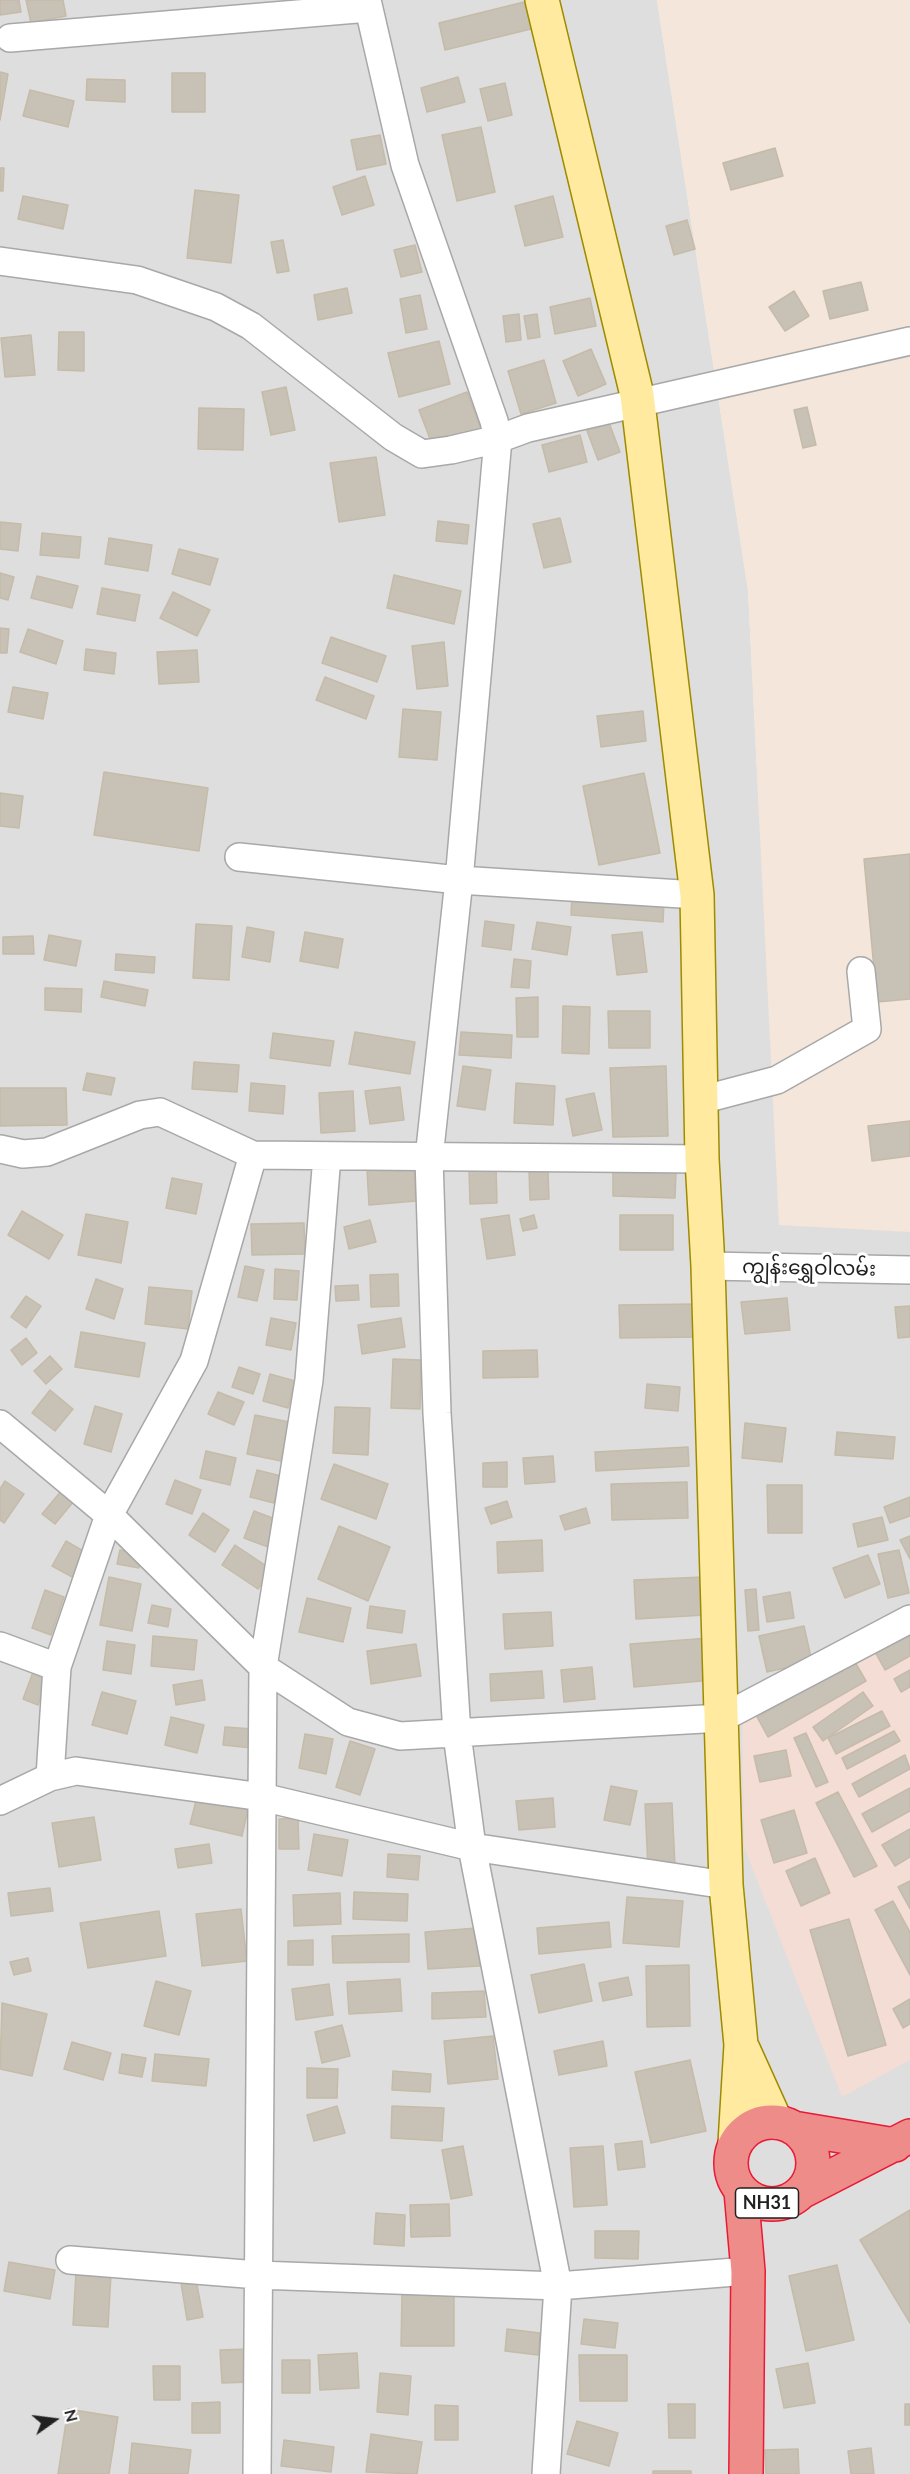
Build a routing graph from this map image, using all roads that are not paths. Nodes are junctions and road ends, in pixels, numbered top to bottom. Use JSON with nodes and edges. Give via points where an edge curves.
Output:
{"nodes":[{"id":1,"x":542,"y":0,"type":"edge"},
{"id":2,"x":368,"y":4,"type":"edge"},
{"id":3,"x":10,"y":38,"type":"dead end"},
{"id":4,"x":0,"y":261,"type":"edge"},
{"id":5,"x":910,"y":340,"type":"edge"},
{"id":6,"x":638,"y":404,"type":"junction"},
{"id":7,"x":498,"y":439,"type":"junction"},
{"id":8,"x":239,"y":857,"type":"dead end"},
{"id":9,"x":459,"y":880,"type":"junction"},
{"id":10,"x":696,"y":895,"type":"junction"},
{"id":11,"x":861,"y":971,"type":"dead end"},
{"id":12,"x":701,"y":1100,"type":"junction"},
{"id":13,"x":0,"y":1149,"type":"edge"},
{"id":14,"x":253,"y":1155,"type":"junction"},
{"id":15,"x":327,"y":1156,"type":"junction"},
{"id":16,"x":429,"y":1158,"type":"junction"},
{"id":17,"x":702,"y":1159,"type":"junction"},
{"id":18,"x":708,"y":1266,"type":"junction"},
{"id":19,"x":910,"y":1270,"type":"edge"},
{"id":20,"x":0,"y":1424,"type":"edge"},
{"id":21,"x":109,"y":1515,"type":"junction"},
{"id":22,"x":910,"y":1620,"type":"edge"},
{"id":23,"x":0,"y":1646,"type":"edge"},
{"id":24,"x":57,"y":1667,"type":"junction"},
{"id":25,"x":263,"y":1667,"type":"junction"},
{"id":26,"x":722,"y":1718,"type":"junction"},
{"id":27,"x":457,"y":1734,"type":"junction"},
{"id":28,"x":50,"y":1777,"type":"junction"},
{"id":29,"x":262,"y":1797,"type":"junction"},
{"id":30,"x":0,"y":1801,"type":"edge"},
{"id":31,"x":472,"y":1847,"type":"junction"},
{"id":32,"x":726,"y":1885,"type":"junction"},
{"id":33,"x":741,"y":2045,"type":"junction"},
{"id":34,"x":785,"y":2125,"type":"junction"},
{"id":35,"x":903,"y":2140,"type":"edge"},
{"id":36,"x":735,"y":2143,"type":"junction"},
{"id":37,"x":741,"y":2192,"type":"junction"},
{"id":38,"x":791,"y":2198,"type":"junction"},
{"id":39,"x":70,"y":2260,"type":"dead end"},
{"id":40,"x":748,"y":2271,"type":"junction"},
{"id":41,"x":258,"y":2275,"type":"junction"},
{"id":42,"x":558,"y":2286,"type":"junction"},
{"id":43,"x":257,"y":2474,"type":"edge"},
{"id":44,"x":546,"y":2474,"type":"edge"},
{"id":45,"x":746,"y":2474,"type":"edge"}],
"edges":[{"from":1,"to":6,"type":"main road"},
{"from":2,"to":3,"type":"street"},
{"from":2,"to":7,"type":"street","via":[[405,165]]},
{"from":4,"to":7,"type":"street","via":[[137,280],[216,307],[250,326],[422,454]]},
{"from":5,"to":6,"type":"street"},
{"from":6,"to":7,"type":"street","via":[[528,428]]},
{"from":6,"to":10,"type":"main road"},
{"from":7,"to":9,"type":"street"},
{"from":8,"to":9,"type":"street"},
{"from":9,"to":10,"type":"street"},
{"from":9,"to":16,"type":"street"},
{"from":10,"to":12,"type":"main road"},
{"from":11,"to":12,"type":"street","via":[[867,1029],[777,1080]]},
{"from":12,"to":17,"type":"main road"},
{"from":13,"to":14,"type":"street","via":[[23,1154],[47,1152],[140,1115],[160,1112]]},
{"from":14,"to":15,"type":"street"},
{"from":14,"to":21,"type":"street","via":[[194,1361]]},
{"from":15,"to":16,"type":"street"},
{"from":15,"to":25,"type":"street","via":[[309,1380]]},
{"from":16,"to":17,"type":"street"},
{"from":16,"to":27,"type":"street","via":[[437,1413]]},
{"from":17,"to":18,"type":"main road"},
{"from":18,"to":19,"type":"street","name":"ကျွန်းရွှေဝါလမ်း"},
{"from":18,"to":26,"type":"main road"},
{"from":20,"to":21,"type":"street"},
{"from":21,"to":24,"type":"street"},
{"from":21,"to":25,"type":"street"},
{"from":22,"to":26,"type":"street"},
{"from":23,"to":24,"type":"street"},
{"from":24,"to":28,"type":"street"},
{"from":25,"to":27,"type":"street","via":[[348,1722],[400,1736]]},
{"from":25,"to":29,"type":"street"},
{"from":26,"to":27,"type":"street"},
{"from":26,"to":32,"type":"main road"},
{"from":27,"to":31,"type":"street"},
{"from":28,"to":29,"type":"street","via":[[76,1771]]},
{"from":28,"to":30,"type":"street"},
{"from":29,"to":31,"type":"street"},
{"from":29,"to":41,"type":"street"},
{"from":31,"to":32,"type":"street"},
{"from":31,"to":42,"type":"street"},
{"from":32,"to":33,"type":"main road"},
{"from":33,"to":34,"type":"main road"},
{"from":33,"to":36,"type":"main road"},
{"from":34,"to":35,"type":"highway","number":"NH31"},
{"from":34,"to":36,"type":"highway","number":"NH31","via":[[752,2126]]},
{"from":34,"to":38,"type":"highway","number":"NH31","via":[[806,2141],[812,2158],[811,2176]]},
{"from":35,"to":38,"type":"highway","number":"NH31"},
{"from":36,"to":37,"type":"highway","number":"NH31","via":[[730,2168]]},
{"from":37,"to":38,"type":"highway","number":"NH31","via":[[759,2203]]},
{"from":37,"to":40,"type":"highway","number":"NH31"},
{"from":38,"to":40,"type":"highway","number":"NH31"},
{"from":39,"to":41,"type":"street"},
{"from":40,"to":42,"type":"street"},
{"from":40,"to":45,"type":"highway","number":"NH31"},
{"from":41,"to":42,"type":"street"},
{"from":41,"to":43,"type":"street"},
{"from":42,"to":44,"type":"street"}]}
